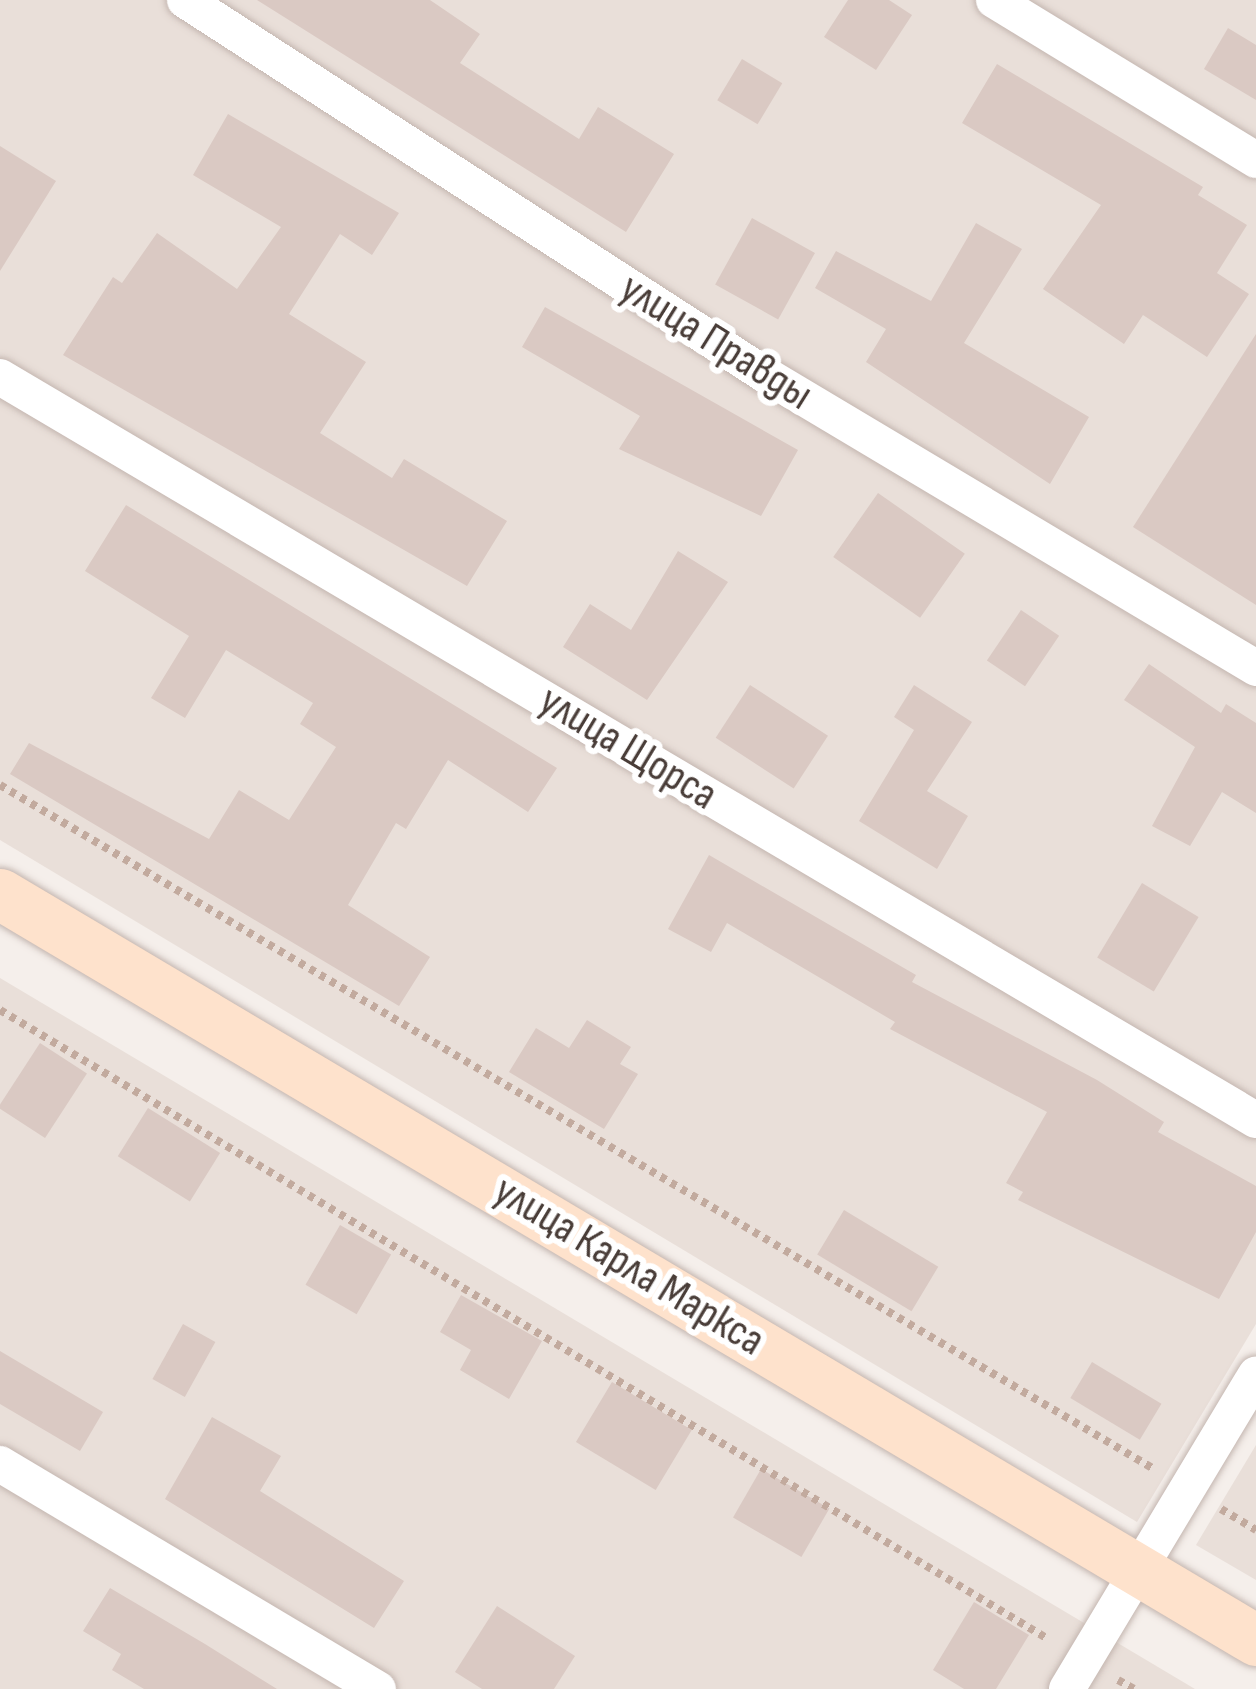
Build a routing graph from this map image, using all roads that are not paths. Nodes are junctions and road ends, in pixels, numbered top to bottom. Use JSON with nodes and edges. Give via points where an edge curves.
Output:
{"nodes":[{"id":1,"x":185,"y":0,"type":"edge"},
{"id":2,"x":994,"y":0,"type":"edge"},
{"id":3,"x":1256,"y":160,"type":"edge"},
{"id":4,"x":0,"y":377,"type":"edge"},
{"id":5,"x":1256,"y":668,"type":"edge"},
{"id":6,"x":0,"y":894,"type":"edge"},
{"id":7,"x":1256,"y":1120,"type":"edge"},
{"id":8,"x":1256,"y":1374,"type":"edge"},
{"id":9,"x":0,"y":1464,"type":"edge"},
{"id":10,"x":1138,"y":1569,"type":"junction"},
{"id":11,"x":1256,"y":1640,"type":"edge"},
{"id":12,"x":1076,"y":1675,"type":"edge"},
{"id":13,"x":378,"y":1689,"type":"edge"}],
"edges":[{"from":1,"to":5,"type":"street","name":"улица Правды","via":[[764,374]]},
{"from":2,"to":3,"type":"street"},
{"from":4,"to":7,"type":"street","name":"улица Щорса"},
{"from":6,"to":10,"type":"main road","name":"улица Карла Маркса"},
{"from":8,"to":10,"type":"street"},
{"from":9,"to":13,"type":"street"},
{"from":10,"to":11,"type":"main road","name":"улица Карла Маркса"},
{"from":10,"to":12,"type":"street"}]}
